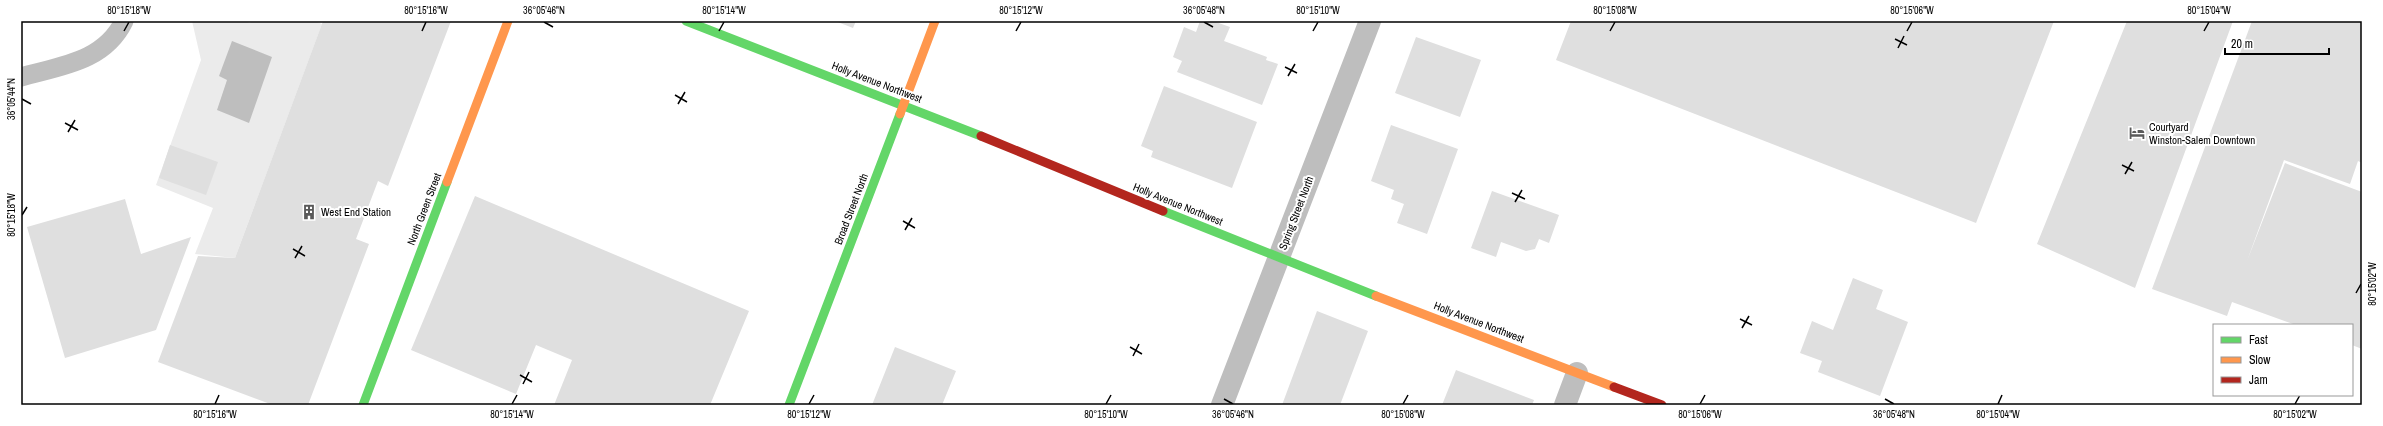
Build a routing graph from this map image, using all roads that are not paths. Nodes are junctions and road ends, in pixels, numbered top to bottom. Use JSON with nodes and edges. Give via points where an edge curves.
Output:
{"nodes":[{"id":1,"x":124,"y":21,"type":"edge"},
{"id":2,"x":508,"y":21,"type":"edge"},
{"id":3,"x":686,"y":21,"type":"edge"},
{"id":4,"x":935,"y":21,"type":"edge"},
{"id":5,"x":1370,"y":21,"type":"edge"},
{"id":6,"x":21,"y":77,"type":"edge"},
{"id":7,"x":903,"y":104,"type":"junction"},
{"id":8,"x":1279,"y":259,"type":"junction"},
{"id":9,"x":1577,"y":373,"type":"junction"},
{"id":10,"x":363,"y":405,"type":"edge"},
{"id":11,"x":789,"y":405,"type":"edge"},
{"id":12,"x":1222,"y":405,"type":"edge"},
{"id":13,"x":1565,"y":405,"type":"edge"},
{"id":14,"x":1662,"y":405,"type":"edge"}],
"edges":[{"from":1,"to":6,"type":"lane","via":[[108,43],[89,58]]},
{"from":2,"to":10,"type":"street","name":"North Green Street"},
{"from":3,"to":7,"type":"street","name":"Holly Avenue Northwest"},
{"from":4,"to":7,"type":"street","name":"Broad Street North"},
{"from":5,"to":8,"type":"street","name":"Spring Street North"},
{"from":7,"to":8,"type":"street","name":"Holly Avenue Northwest"},
{"from":7,"to":11,"type":"street","name":"Broad Street North"},
{"from":8,"to":9,"type":"street","name":"Holly Avenue Northwest"},
{"from":8,"to":12,"type":"street","name":"Spring Street North"},
{"from":9,"to":13,"type":"street"},
{"from":9,"to":14,"type":"street","name":"Holly Avenue Northwest"}]}
